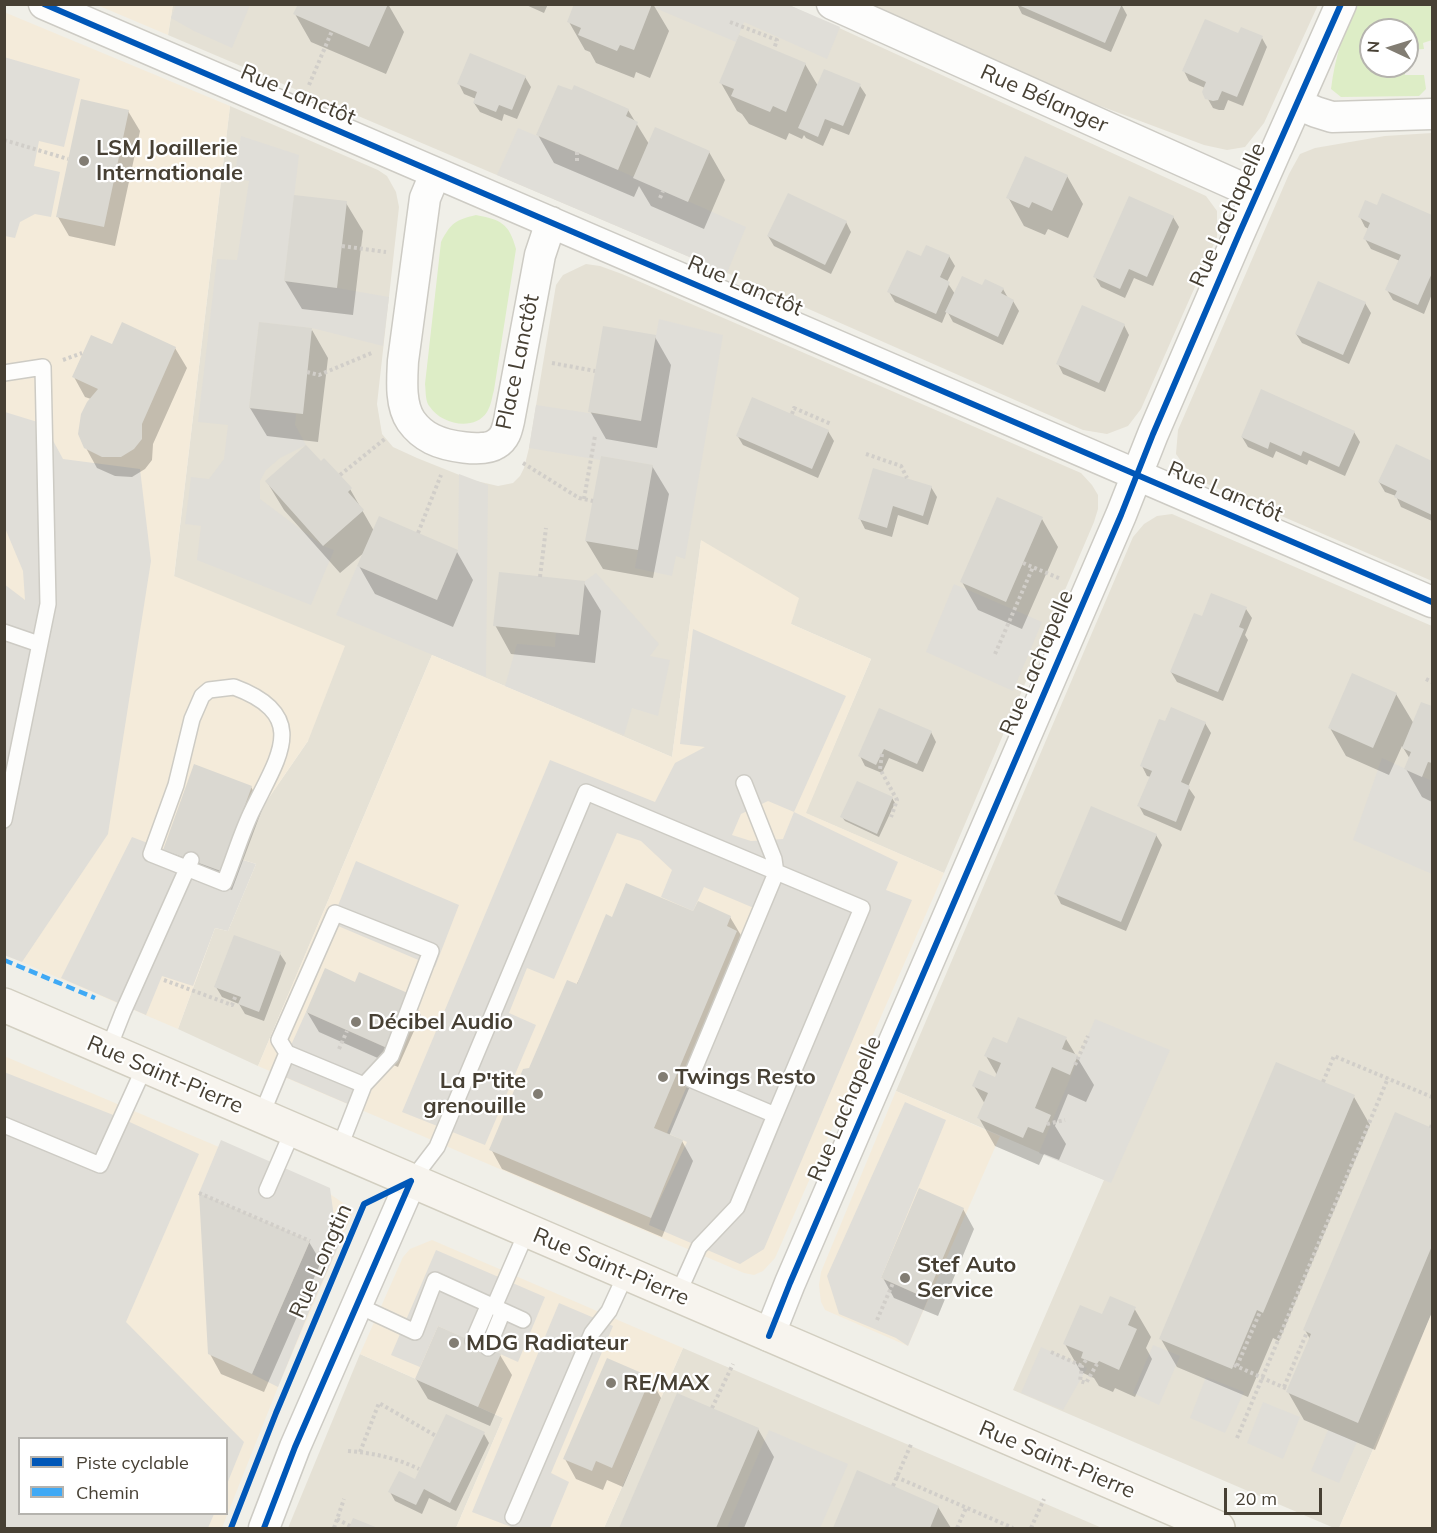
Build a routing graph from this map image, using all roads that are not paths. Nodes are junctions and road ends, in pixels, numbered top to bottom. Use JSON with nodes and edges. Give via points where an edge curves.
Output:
{"nodes":[{"id":1,"x":44,"y":4,"type":"edge"},
{"id":2,"x":832,"y":4,"type":"edge"},
{"id":3,"x":1341,"y":4,"type":"edge"},
{"id":4,"x":1296,"y":104,"type":"junction"},
{"id":5,"x":1432,"y":114,"type":"edge"},
{"id":6,"x":435,"y":174,"type":"junction"},
{"id":7,"x":1256,"y":194,"type":"junction"},
{"id":8,"x":551,"y":222,"type":"junction"},
{"id":9,"x":4,"y":374,"type":"edge"},
{"id":10,"x":1136,"y":474,"type":"junction"},
{"id":11,"x":1432,"y":602,"type":"edge"},
{"id":12,"x":4,"y":632,"type":"edge"},
{"id":13,"x":39,"y":644,"type":"junction"},
{"id":14,"x":10,"y":764,"type":"edge"},
{"id":15,"x":744,"y":783,"type":"dead end"},
{"id":16,"x":4,"y":820,"type":"edge"},
{"id":17,"x":189,"y":865,"type":"junction"},
{"id":18,"x":776,"y":873,"type":"junction"},
{"id":19,"x":4,"y":1005,"type":"edge"},
{"id":20,"x":108,"y":1050,"type":"junction"},
{"id":21,"x":287,"y":1053,"type":"junction"},
{"id":22,"x":144,"y":1066,"type":"junction"},
{"id":23,"x":364,"y":1085,"type":"junction"},
{"id":24,"x":775,"y":1115,"type":"junction"},
{"id":25,"x":261,"y":1116,"type":"junction"},
{"id":26,"x":4,"y":1125,"type":"edge"},
{"id":27,"x":293,"y":1130,"type":"junction"},
{"id":28,"x":339,"y":1149,"type":"junction"},
{"id":29,"x":411,"y":1181,"type":"junction"},
{"id":30,"x":267,"y":1190,"type":"dead end"},
{"id":31,"x":527,"y":1231,"type":"junction"},
{"id":32,"x":626,"y":1274,"type":"junction"},
{"id":33,"x":677,"y":1296,"type":"junction"},
{"id":34,"x":357,"y":1305,"type":"junction"},
{"id":35,"x":496,"y":1307,"type":"junction"},
{"id":36,"x":523,"y":1320,"type":"dead end"},
{"id":37,"x":769,"y":1336,"type":"junction"},
{"id":38,"x":473,"y":1341,"type":"dead end"},
{"id":39,"x":488,"y":1348,"type":"dead end"},
{"id":40,"x":513,"y":1517,"type":"dead end"},
{"id":41,"x":264,"y":1528,"type":"edge"},
{"id":42,"x":1218,"y":1528,"type":"edge"}],
"edges":[{"from":1,"to":6,"type":"street","name":"Rue Lanctôt"},
{"from":2,"to":7,"type":"street","name":"Rue Bélanger"},
{"from":3,"to":4,"type":"street","name":"Rue Lachapelle"},
{"from":4,"to":5,"type":"street","via":[[1332,117]]},
{"from":4,"to":7,"type":"street","name":"Rue Lachapelle"},
{"from":6,"to":8,"type":"street","name":"Rue Lanctôt"},
{"from":6,"to":8,"type":"street","name":"Place Lanctôt","via":[[425,198],[402,386],[409,419],[432,440],[452,446],[486,448],[503,438],[540,255]]},
{"from":7,"to":10,"type":"street","name":"Rue Lachapelle"},
{"from":8,"to":10,"type":"street","name":"Rue Lanctôt"},
{"from":9,"to":13,"type":"lane","via":[[43,367],[48,604]]},
{"from":10,"to":11,"type":"street","name":"Rue Lanctôt"},
{"from":10,"to":37,"type":"street","name":"Rue Lachapelle"},
{"from":12,"to":13,"type":"lane"},
{"from":13,"to":14,"type":"lane"},
{"from":14,"to":16,"type":"lane"},
{"from":15,"to":18,"type":"lane"},
{"from":17,"to":17,"type":"lane","via":[[224,883],[252,811],[274,771],[282,744],[275,712],[252,694],[234,687],[209,690],[202,696],[151,855]]},
{"from":17,"to":20,"type":"lane"},
{"from":18,"to":24,"type":"lane","via":[[690,1079]]},
{"from":18,"to":24,"type":"lane","via":[[862,908]]},
{"from":18,"to":29,"type":"lane","via":[[586,792],[437,1147]]},
{"from":19,"to":20,"type":"main road","name":"Rue Saint-Pierre"},
{"from":20,"to":22,"type":"main road","name":"Rue Saint-Pierre"},
{"from":21,"to":23,"type":"lane"},
{"from":21,"to":23,"type":"lane","via":[[279,1040],[335,913],[431,951],[391,1056]]},
{"from":21,"to":25,"type":"lane"},
{"from":22,"to":25,"type":"main road","name":"Rue Saint-Pierre"},
{"from":22,"to":26,"type":"lane","via":[[100,1165]]},
{"from":23,"to":28,"type":"lane"},
{"from":24,"to":33,"type":"lane","via":[[737,1207],[699,1247]]},
{"from":25,"to":27,"type":"main road","name":"Rue Saint-Pierre"},
{"from":27,"to":28,"type":"main road","name":"Rue Saint-Pierre"},
{"from":27,"to":30,"type":"lane"},
{"from":28,"to":29,"type":"main road","name":"Rue Saint-Pierre"},
{"from":29,"to":31,"type":"main road","name":"Rue Saint-Pierre"},
{"from":29,"to":34,"type":"street"},
{"from":31,"to":32,"type":"main road","name":"Rue Saint-Pierre"},
{"from":31,"to":35,"type":"lane"},
{"from":32,"to":33,"type":"main road","name":"Rue Saint-Pierre"},
{"from":32,"to":40,"type":"lane","via":[[609,1311],[592,1333]]},
{"from":33,"to":37,"type":"main road","name":"Rue Saint-Pierre"},
{"from":34,"to":35,"type":"lane","via":[[415,1332],[435,1280]]},
{"from":34,"to":41,"type":"street"},
{"from":35,"to":36,"type":"lane"},
{"from":35,"to":38,"type":"lane"},
{"from":35,"to":39,"type":"lane"},
{"from":37,"to":42,"type":"main road","name":"Rue Saint-Pierre"}]}
